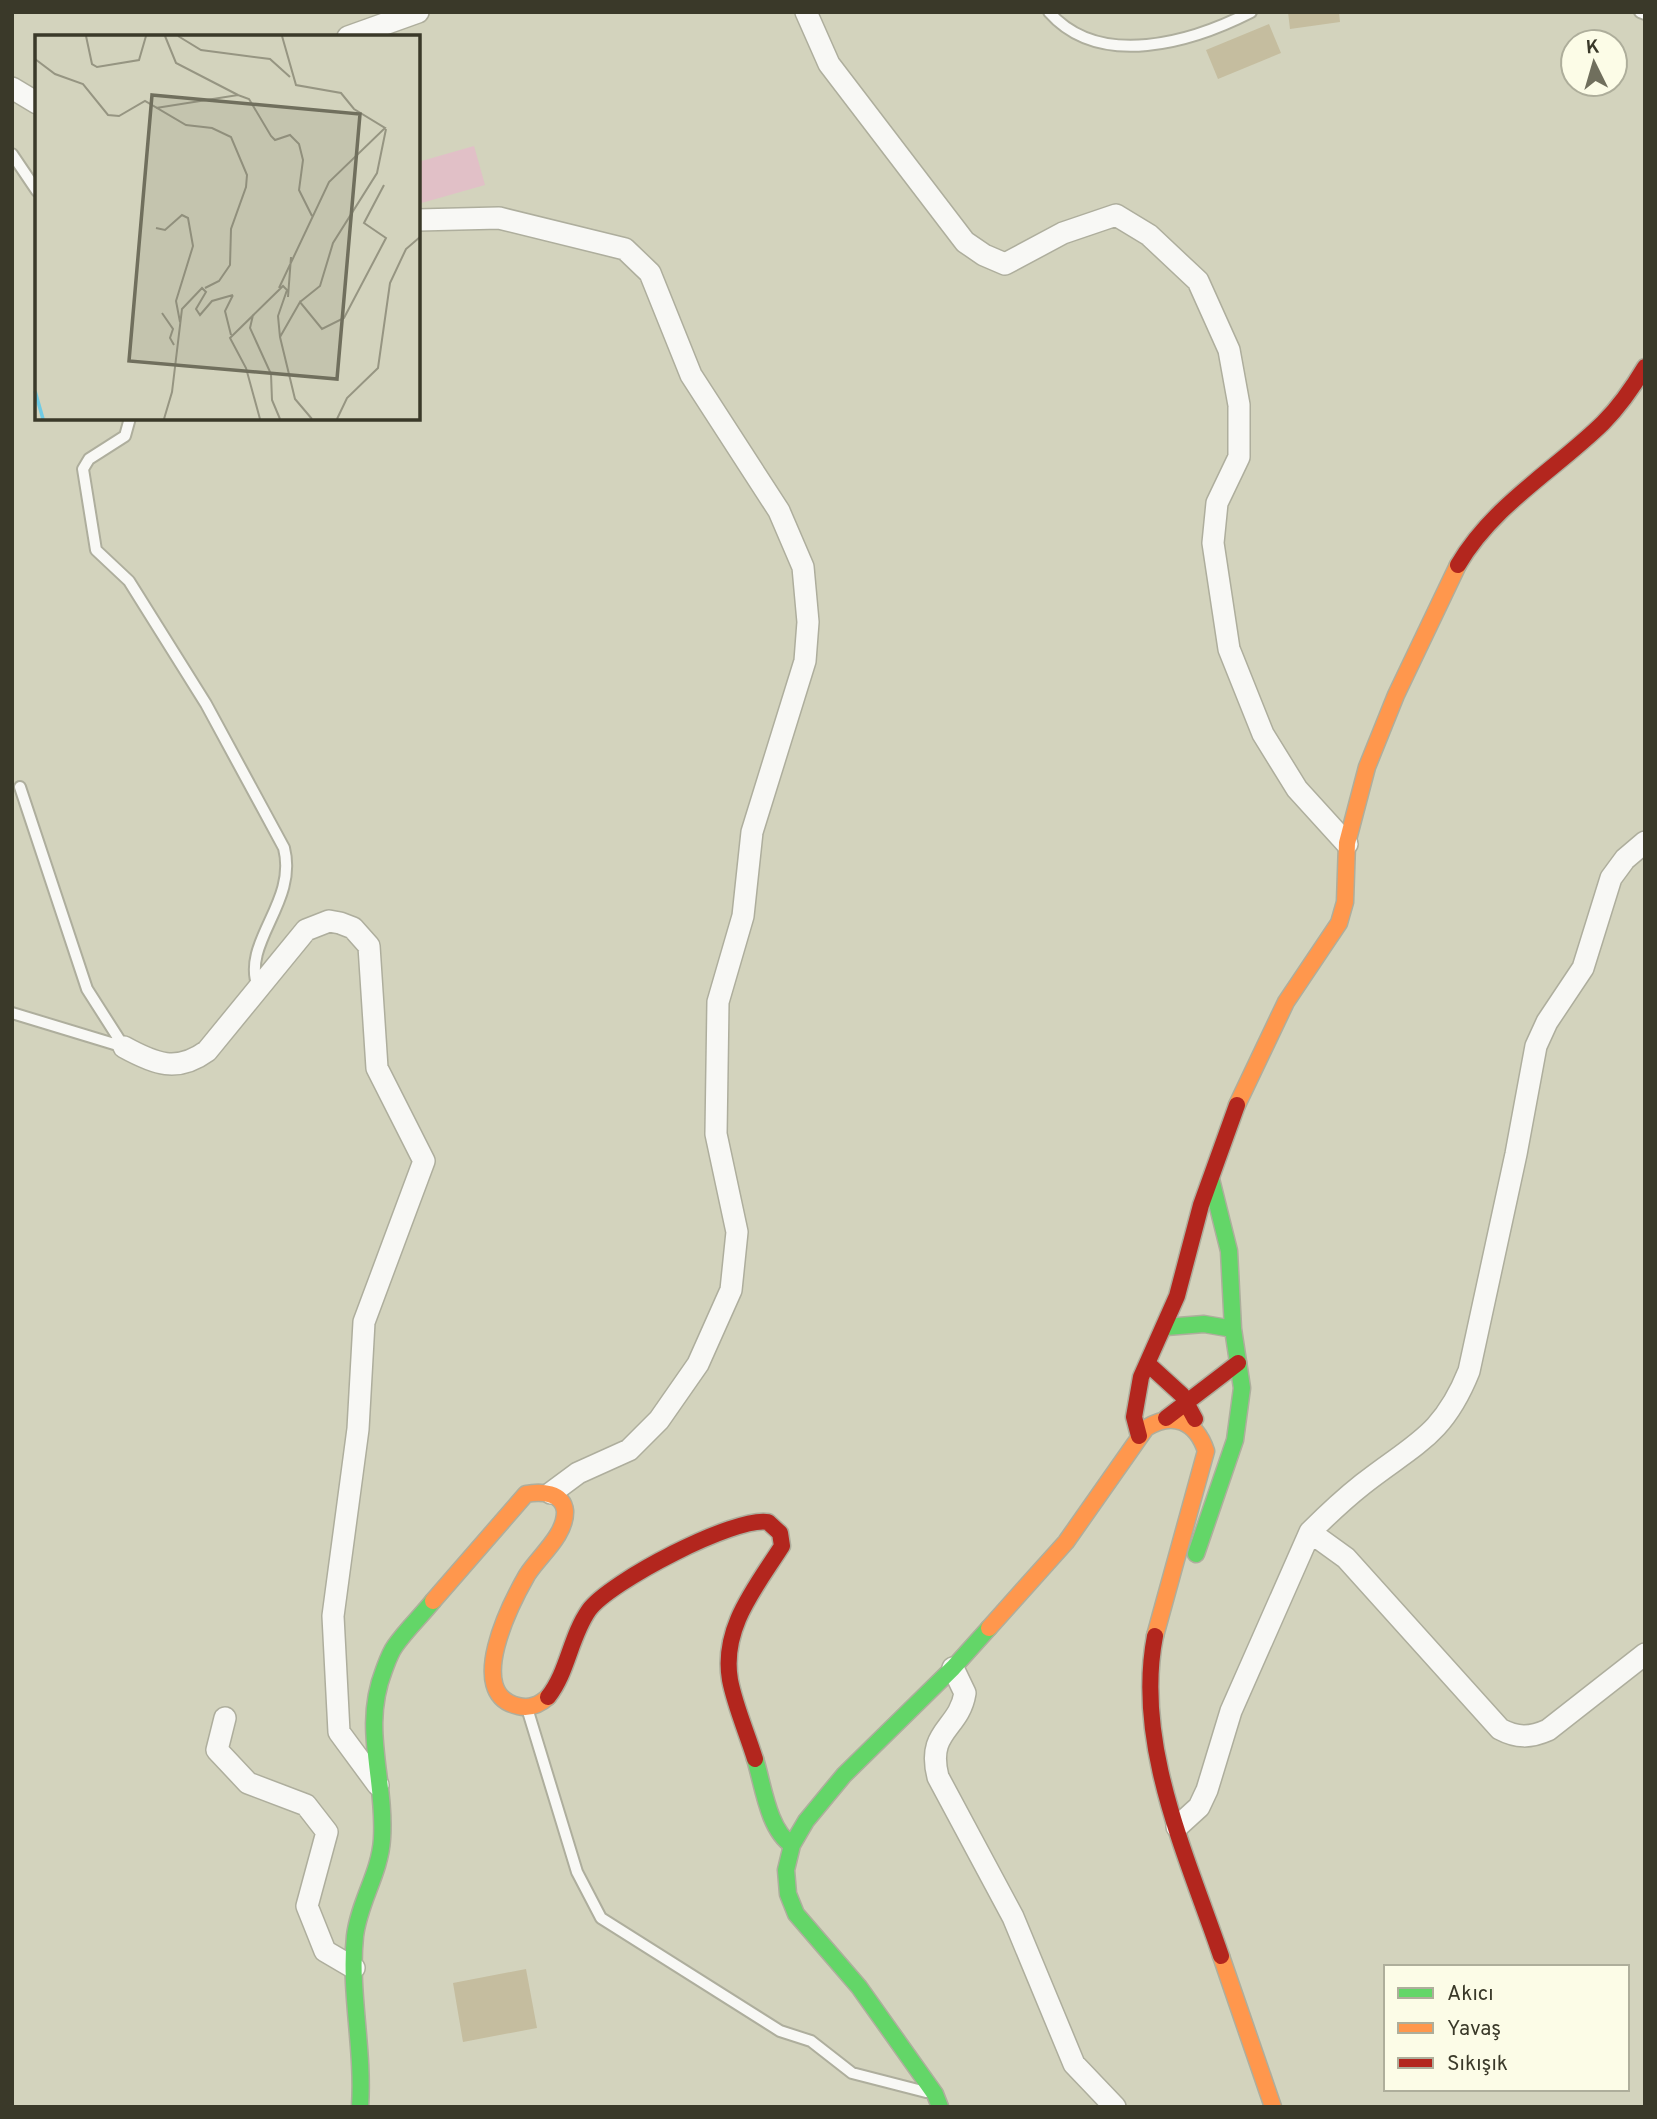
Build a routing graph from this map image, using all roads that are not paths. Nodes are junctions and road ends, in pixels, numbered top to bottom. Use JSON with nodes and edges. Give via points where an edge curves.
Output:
{"nodes":[{"id":1,"x":418,"y":12,"type":"edge"},
{"id":2,"x":806,"y":12,"type":"edge"},
{"id":3,"x":1049,"y":12,"type":"edge"},
{"id":4,"x":1251,"y":12,"type":"edge"},
{"id":5,"x":1640,"y":12,"type":"edge"},
{"id":6,"x":1645,"y":14,"type":"edge"},
{"id":7,"x":354,"y":35,"type":"edge"},
{"id":8,"x":12,"y":88,"type":"edge"},
{"id":9,"x":35,"y":101,"type":"edge"},
{"id":10,"x":12,"y":154,"type":"edge"},
{"id":11,"x":35,"y":188,"type":"edge"},
{"id":12,"x":420,"y":220,"type":"edge"},
{"id":13,"x":1645,"y":367,"type":"edge"},
{"id":14,"x":129,"y":420,"type":"edge"},
{"id":15,"x":20,"y":787,"type":"dead end"},
{"id":16,"x":1645,"y":842,"type":"edge"},
{"id":17,"x":1347,"y":844,"type":"junction"},
{"id":18,"x":258,"y":987,"type":"junction"},
{"id":19,"x":12,"y":1013,"type":"edge"},
{"id":20,"x":124,"y":1048,"type":"junction"},
{"id":21,"x":1211,"y":1179,"type":"junction"},
{"id":22,"x":1166,"y":1327,"type":"junction"},
{"id":23,"x":1233,"y":1329,"type":"junction"},
{"id":24,"x":1238,"y":1363,"type":"junction"},
{"id":25,"x":1149,"y":1364,"type":"junction"},
{"id":26,"x":1187,"y":1402,"type":"junction"},
{"id":27,"x":1166,"y":1418,"type":"junction"},
{"id":28,"x":1199,"y":1430,"type":"junction"},
{"id":29,"x":1139,"y":1436,"type":"junction"},
{"id":30,"x":551,"y":1493,"type":"junction"},
{"id":31,"x":1310,"y":1532,"type":"junction"},
{"id":32,"x":1160,"y":1613,"type":"junction"},
{"id":33,"x":1645,"y":1654,"type":"edge"},
{"id":34,"x":953,"y":1668,"type":"junction"},
{"id":35,"x":527,"y":1707,"type":"junction"},
{"id":36,"x":225,"y":1717,"type":"dead end"},
{"id":37,"x":378,"y":1785,"type":"junction"},
{"id":38,"x":1177,"y":1827,"type":"junction"},
{"id":39,"x":792,"y":1845,"type":"junction"},
{"id":40,"x":354,"y":1968,"type":"junction"},
{"id":41,"x":938,"y":2101,"type":"edge"},
{"id":42,"x":360,"y":2107,"type":"edge"},
{"id":43,"x":1115,"y":2107,"type":"edge"},
{"id":44,"x":1273,"y":2107,"type":"edge"}],
"edges":[{"from":1,"to":7,"type":"street"},
{"from":2,"to":17,"type":"street","via":[[829,64],[965,242],[984,256],[1005,264],[1063,233],[1116,215],[1149,235],[1198,282],[1229,350],[1239,405],[1240,457],[1217,503],[1213,543],[1229,649],[1263,734],[1297,789]]},
{"from":3,"to":4,"type":"lane","via":[[1062,27],[1078,35],[1124,44],[1186,40]]},
{"from":5,"to":6,"type":"lane"},
{"from":8,"to":9,"type":"street"},
{"from":10,"to":11,"type":"lane"},
{"from":12,"to":30,"type":"street","via":[[499,218],[625,249],[650,273],[691,375],[779,511],[803,567],[808,622],[805,661],[752,832],[743,916],[718,1002],[716,1134],[737,1232],[731,1290],[698,1364],[659,1420],[629,1450],[578,1473]]},
{"from":13,"to":17,"type":"street","via":[[1628,397],[1602,425],[1504,506],[1461,560],[1373,746]]},
{"from":14,"to":18,"type":"lane","via":[[125,436],[89,459],[83,469],[96,550],[129,581],[206,704],[284,848],[288,861],[285,888],[256,957]]},
{"from":15,"to":20,"type":"lane","via":[[87,989]]},
{"from":16,"to":31,"type":"street","via":[[1611,878],[1583,968],[1536,1046],[1475,1344],[1460,1394],[1432,1434],[1365,1482]]},
{"from":17,"to":21,"type":"street","via":[[1344,909],[1326,947],[1288,998],[1260,1052]]},
{"from":18,"to":20,"type":"street","via":[[195,1060],[166,1066]]},
{"from":18,"to":37,"type":"street","via":[[306,930],[317,924],[341,923],[363,936],[369,946],[377,1068],[424,1161],[364,1322],[358,1429],[333,1616],[339,1732]]},
{"from":19,"to":20,"type":"lane"},
{"from":21,"to":22,"type":"street"},
{"from":21,"to":23,"type":"street","via":[[1229,1251]]},
{"from":22,"to":23,"type":"street"},
{"from":22,"to":25,"type":"street"},
{"from":23,"to":24,"type":"street"},
{"from":24,"to":26,"type":"street"},
{"from":24,"to":32,"type":"street","via":[[1242,1388],[1235,1440],[1186,1584],[1174,1603]]},
{"from":25,"to":26,"type":"street"},
{"from":25,"to":29,"type":"street","via":[[1132,1404]]},
{"from":26,"to":27,"type":"street"},
{"from":26,"to":28,"type":"street"},
{"from":27,"to":28,"type":"street","via":[[1179,1418]]},
{"from":27,"to":29,"type":"street","via":[[1154,1421]]},
{"from":28,"to":32,"type":"street","via":[[1206,1451]]},
{"from":29,"to":34,"type":"street","via":[[1066,1542]]},
{"from":30,"to":35,"type":"street","via":[[564,1507],[561,1530],[519,1590],[493,1663],[492,1679],[499,1695]]},
{"from":30,"to":37,"type":"street","via":[[526,1494],[393,1648],[375,1694],[372,1722]]},
{"from":31,"to":33,"type":"street","via":[[1346,1558],[1510,1734],[1535,1736],[1548,1730]]},
{"from":31,"to":38,"type":"street","via":[[1231,1711],[1207,1790],[1199,1807]]},
{"from":32,"to":38,"type":"street","via":[[1149,1699]]},
{"from":34,"to":39,"type":"street","via":[[844,1775]]},
{"from":34,"to":43,"type":"street","via":[[965,1693],[961,1707],[936,1743],[937,1777],[1013,1917],[1074,2064]]},
{"from":35,"to":39,"type":"street","via":[[552,1693],[584,1616],[613,1586],[749,1523],[770,1521],[780,1531],[782,1546],[734,1621],[728,1660],[730,1680],[774,1821]]},
{"from":35,"to":41,"type":"lane","via":[[576,1872],[601,1918],[779,2031],[811,2040],[852,2073]]},
{"from":36,"to":40,"type":"street","via":[[218,1750],[248,1783],[306,1805],[327,1832],[307,1906],[325,1951]]},
{"from":37,"to":40,"type":"street","via":[[383,1843],[360,1910]]},
{"from":38,"to":44,"type":"street"},
{"from":39,"to":41,"type":"street","via":[[786,1870],[796,1914],[859,1987]]},
{"from":40,"to":42,"type":"street","via":[[362,2032]]}]}
